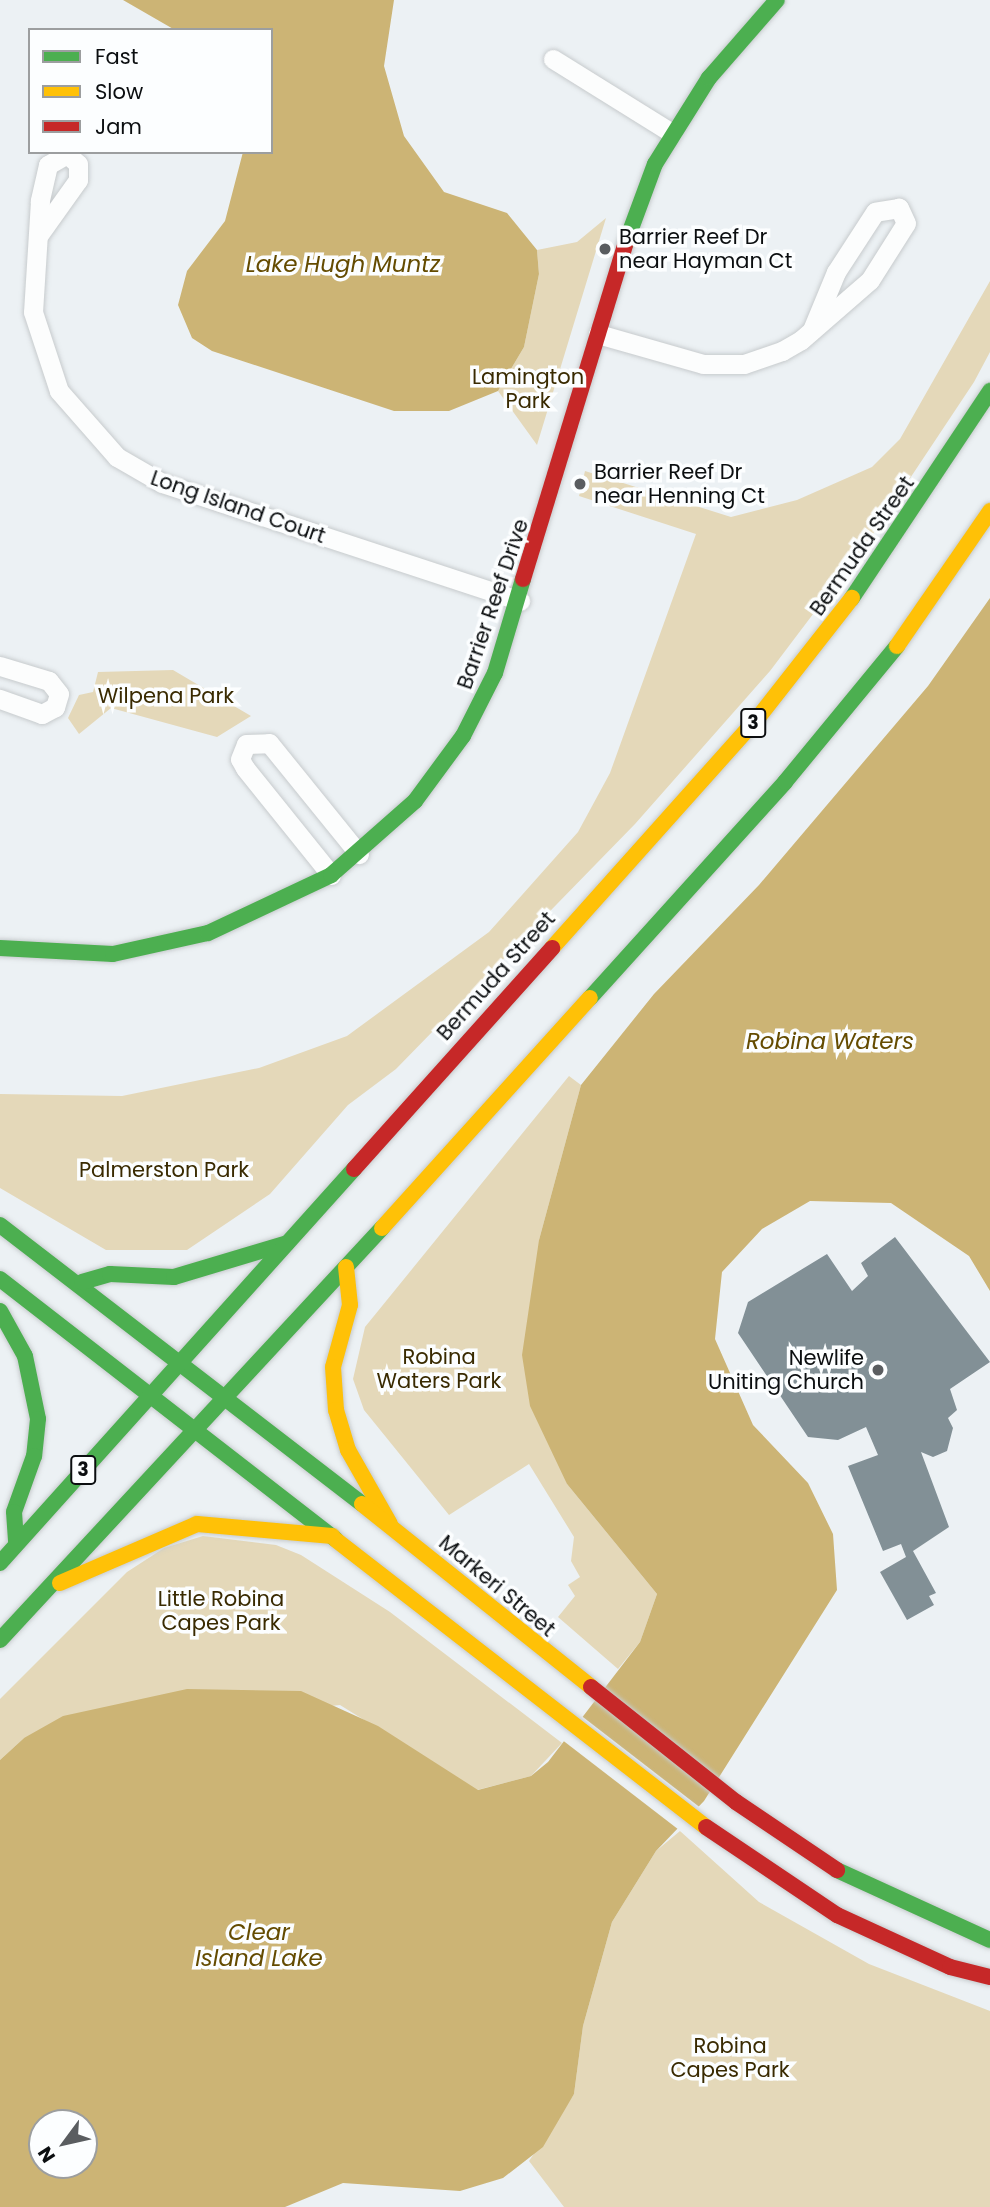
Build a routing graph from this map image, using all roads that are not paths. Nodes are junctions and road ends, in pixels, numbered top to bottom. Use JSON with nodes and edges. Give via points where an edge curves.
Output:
{"nodes":[{"id":1,"x":777,"y":0,"type":"edge"},
{"id":2,"x":553,"y":59,"type":"dead end"},
{"id":3,"x":672,"y":133,"type":"junction"},
{"id":4,"x":38,"y":236,"type":"dead end"},
{"id":5,"x":812,"y":330,"type":"junction"},
{"id":6,"x":598,"y":334,"type":"junction"},
{"id":7,"x":990,"y":391,"type":"edge"},
{"id":8,"x":990,"y":511,"type":"edge"},
{"id":9,"x":520,"y":601,"type":"junction"},
{"id":10,"x":0,"y":666,"type":"edge"},
{"id":11,"x":0,"y":699,"type":"edge"},
{"id":12,"x":359,"y":854,"type":"junction"},
{"id":13,"x":331,"y":875,"type":"junction"},
{"id":14,"x":0,"y":948,"type":"edge"},
{"id":15,"x":0,"y":1225,"type":"edge"},
{"id":16,"x":287,"y":1243,"type":"junction"},
{"id":17,"x":346,"y":1267,"type":"junction"},
{"id":18,"x":0,"y":1279,"type":"edge"},
{"id":19,"x":82,"y":1282,"type":"junction"},
{"id":20,"x":0,"y":1311,"type":"edge"},
{"id":21,"x":181,"y":1360,"type":"junction"},
{"id":22,"x":149,"y":1396,"type":"junction"},
{"id":23,"x":228,"y":1398,"type":"junction"},
{"id":24,"x":196,"y":1433,"type":"junction"},
{"id":25,"x":390,"y":1524,"type":"junction"},
{"id":26,"x":332,"y":1536,"type":"junction"},
{"id":27,"x":16,"y":1544,"type":"junction"},
{"id":28,"x":0,"y":1563,"type":"edge"},
{"id":29,"x":49,"y":1588,"type":"junction"},
{"id":30,"x":0,"y":1640,"type":"edge"},
{"id":31,"x":990,"y":1940,"type":"edge"},
{"id":32,"x":990,"y":1977,"type":"edge"}],
"edges":[{"from":1,"to":3,"type":"main road","name":"Barrier Reef Drive","via":[[709,78]]},
{"from":2,"to":3,"type":"street"},
{"from":3,"to":6,"type":"main road","name":"Barrier Reef Drive","via":[[642,194]]},
{"from":4,"to":9,"type":"street","name":"Long Island Court","via":[[33,312],[48,366],[77,417],[117,457],[173,487]]},
{"from":5,"to":5,"type":"street","via":[[836,272],[875,212],[899,208],[906,223],[870,279]]},
{"from":5,"to":6,"type":"street","via":[[765,358],[722,365]]},
{"from":6,"to":9,"type":"main road","name":"Barrier Reef Drive"},
{"from":7,"to":16,"type":"main road","name":"Bermuda Street","number":"3","via":[[867,579],[757,719]]},
{"from":8,"to":17,"type":"main road","via":[[836,723]]},
{"from":9,"to":12,"type":"main road","name":"Barrier Reef Drive","via":[[495,673],[463,736],[415,801]]},
{"from":10,"to":11,"type":"street","via":[[49,681],[59,694],[55,707],[42,714]]},
{"from":12,"to":13,"type":"main road","name":"Barrier Reef Drive"},
{"from":12,"to":13,"type":"street","via":[[269,743],[246,744],[240,759],[245,768]]},
{"from":13,"to":14,"type":"main road","name":"Barrier Reef Drive","via":[[246,919],[150,949],[72,954]]},
{"from":15,"to":19,"type":"main road","name":"Markeri Street"},
{"from":16,"to":19,"type":"main road","via":[[251,1249],[174,1277],[110,1274]]},
{"from":16,"to":21,"type":"main road","name":"Bermuda Street","number":"3"},
{"from":17,"to":23,"type":"main road"},
{"from":17,"to":25,"type":"main road","via":[[350,1305],[333,1367],[336,1410],[348,1450]]},
{"from":18,"to":22,"type":"main road"},
{"from":19,"to":21,"type":"main road","name":"Markeri Street"},
{"from":20,"to":27,"type":"main road","via":[[25,1356],[38,1419],[34,1456],[14,1512]]},
{"from":21,"to":22,"type":"main road","name":"Bermuda Street","number":"3"},
{"from":21,"to":23,"type":"main road","name":"Markeri Street"},
{"from":22,"to":24,"type":"main road"},
{"from":22,"to":27,"type":"main road","name":"Bermuda Street","number":"3"},
{"from":23,"to":24,"type":"main road"},
{"from":23,"to":25,"type":"main road","name":"Markeri Street"},
{"from":24,"to":26,"type":"main road"},
{"from":24,"to":29,"type":"main road"},
{"from":25,"to":31,"type":"main road","name":"Markeri Street","via":[[573,1676],[736,1802],[853,1881]]},
{"from":26,"to":29,"type":"main road","via":[[197,1524],[143,1542]]},
{"from":26,"to":32,"type":"main road","via":[[715,1834],[837,1915],[950,1967]]},
{"from":27,"to":28,"type":"main road","name":"Bermuda Street","number":"3"},
{"from":29,"to":30,"type":"main road"}]}
